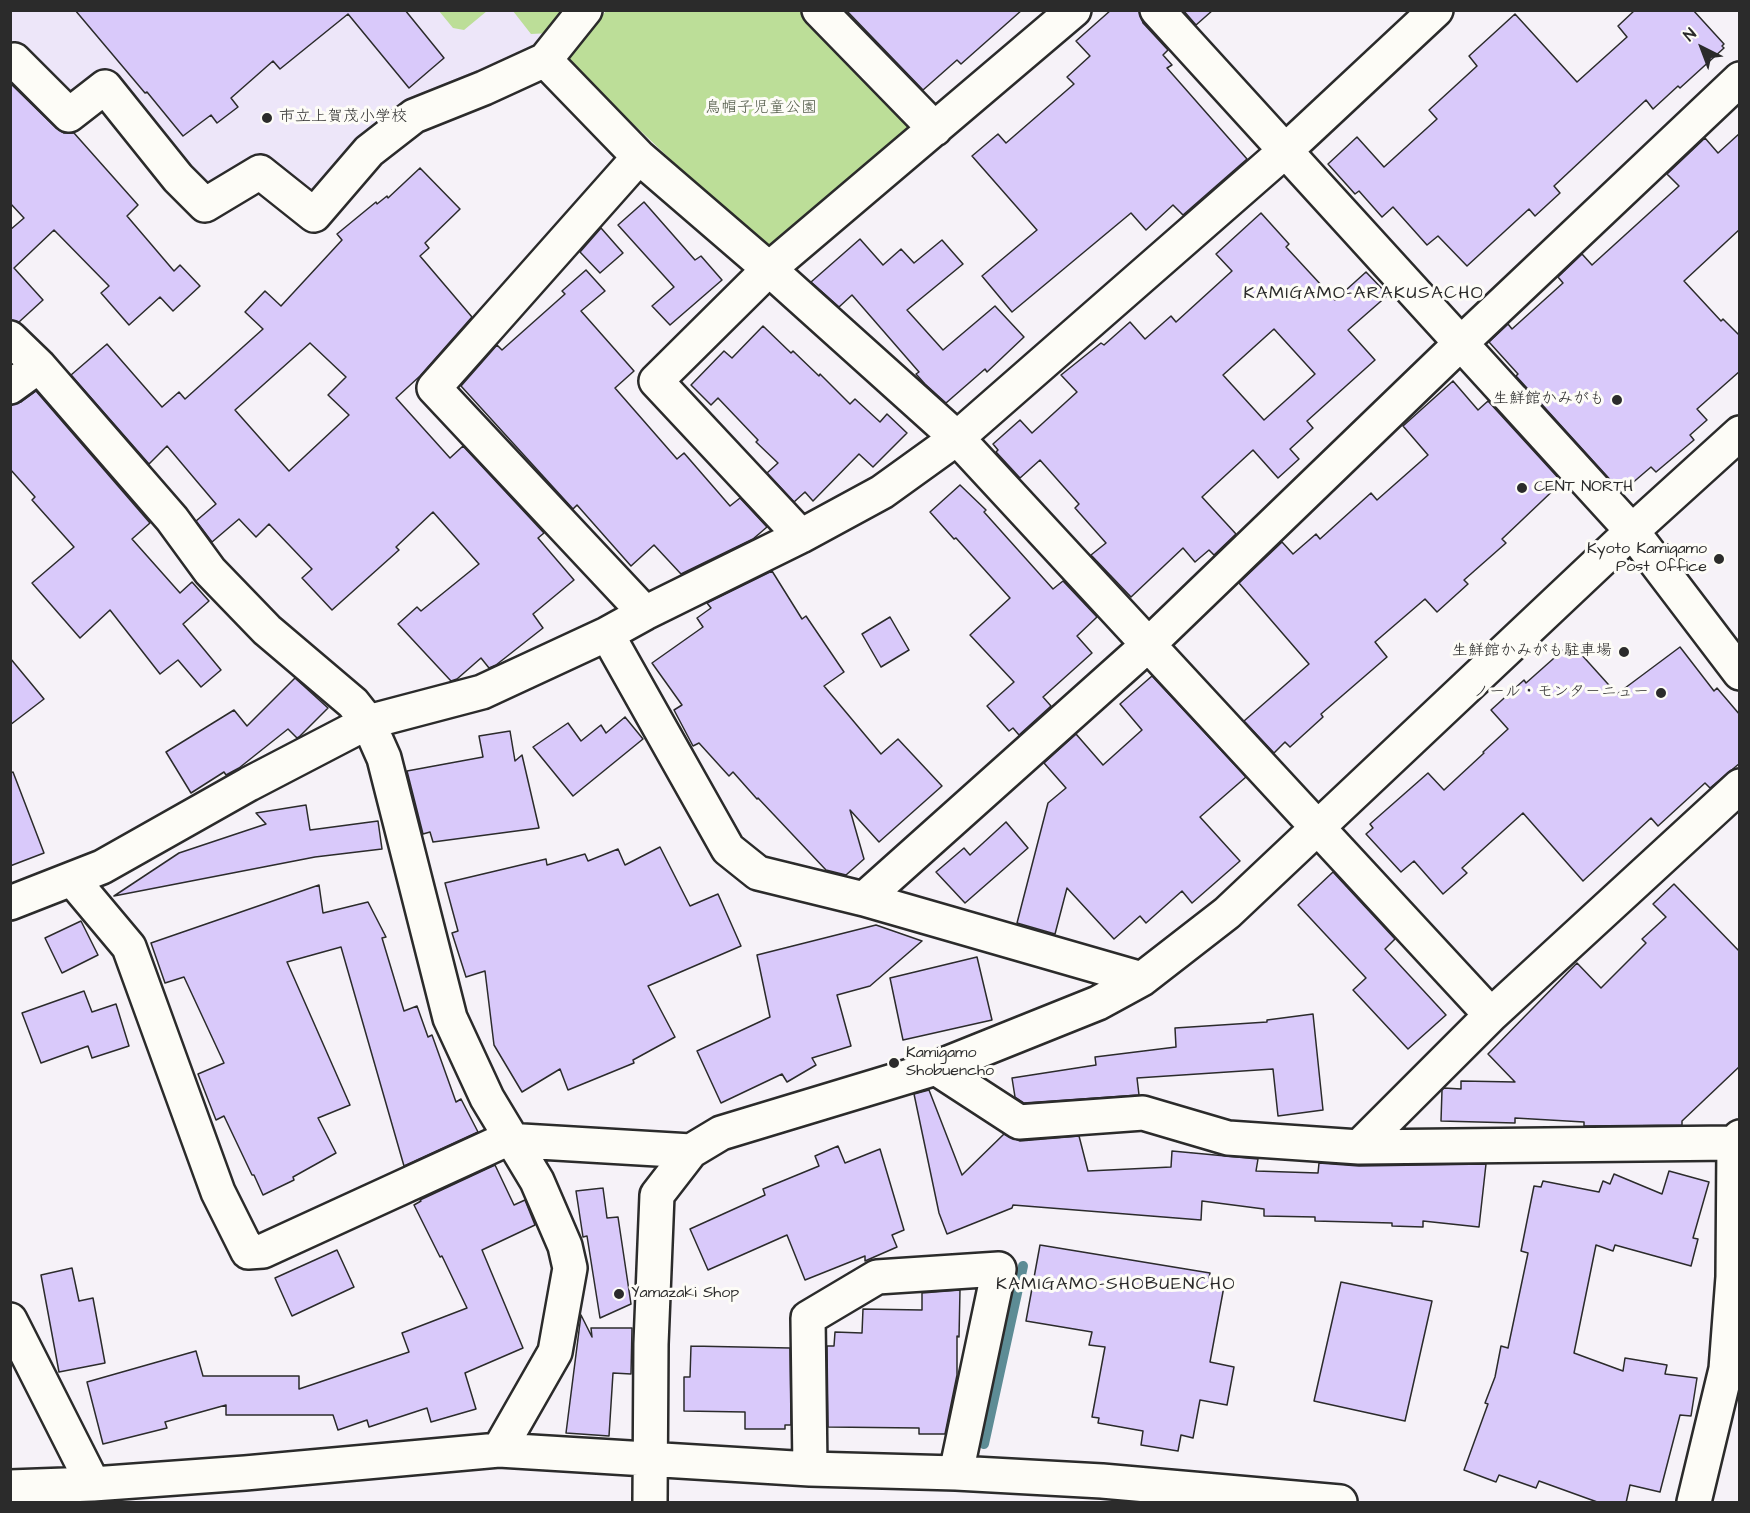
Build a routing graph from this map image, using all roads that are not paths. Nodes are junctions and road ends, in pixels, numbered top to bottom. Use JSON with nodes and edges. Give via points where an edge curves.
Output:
{"nodes":[{"id":1,"x":585,"y":10,"type":"edge"},
{"id":2,"x":819,"y":10,"type":"edge"},
{"id":3,"x":1074,"y":10,"type":"edge"},
{"id":4,"x":1157,"y":10,"type":"edge"},
{"id":5,"x":1436,"y":10,"type":"edge"},
{"id":6,"x":544,"y":60,"type":"junction"},
{"id":7,"x":10,"y":63,"type":"edge"},
{"id":8,"x":1740,"y":79,"type":"edge"},
{"id":9,"x":935,"y":129,"type":"junction"},
{"id":10,"x":1285,"y":151,"type":"junction"},
{"id":11,"x":639,"y":157,"type":"junction"},
{"id":12,"x":769,"y":269,"type":"junction"},
{"id":13,"x":10,"y":338,"type":"edge"},
{"id":14,"x":1461,"y":343,"type":"junction"},
{"id":15,"x":39,"y":366,"type":"junction"},
{"id":16,"x":10,"y":387,"type":"edge"},
{"id":17,"x":1740,"y":433,"type":"edge"},
{"id":18,"x":957,"y":438,"type":"junction"},
{"id":19,"x":1632,"y":531,"type":"junction"},
{"id":20,"x":801,"y":536,"type":"junction"},
{"id":21,"x":645,"y":613,"type":"junction"},
{"id":22,"x":607,"y":634,"type":"junction"},
{"id":23,"x":1149,"y":644,"type":"junction"},
{"id":24,"x":1740,"y":673,"type":"edge"},
{"id":25,"x":368,"y":722,"type":"junction"},
{"id":26,"x":1740,"y":786,"type":"edge"},
{"id":27,"x":1318,"y":826,"type":"junction"},
{"id":28,"x":72,"y":879,"type":"junction"},
{"id":29,"x":864,"y":899,"type":"junction"},
{"id":30,"x":10,"y":903,"type":"edge"},
{"id":31,"x":1142,"y":979,"type":"junction"},
{"id":32,"x":1491,"y":1015,"type":"junction"},
{"id":33,"x":936,"y":1068,"type":"junction"},
{"id":34,"x":1737,"y":1140,"type":"edge"},
{"id":35,"x":513,"y":1141,"type":"junction"},
{"id":36,"x":1359,"y":1147,"type":"junction"},
{"id":37,"x":691,"y":1151,"type":"junction"},
{"id":38,"x":10,"y":1320,"type":"edge"},
{"id":39,"x":499,"y":1450,"type":"junction"},
{"id":40,"x":810,"y":1470,"type":"junction"},
{"id":41,"x":956,"y":1473,"type":"junction"},
{"id":42,"x":93,"y":1484,"type":"junction"},
{"id":43,"x":651,"y":1484,"type":"edge"},
{"id":44,"x":10,"y":1487,"type":"edge"},
{"id":45,"x":1340,"y":1503,"type":"edge"},
{"id":46,"x":1694,"y":1503,"type":"edge"}],
"edges":[{"from":1,"to":6,"type":"street"},
{"from":2,"to":9,"type":"street"},
{"from":3,"to":9,"type":"street"},
{"from":4,"to":10,"type":"street"},
{"from":5,"to":10,"type":"street"},
{"from":6,"to":7,"type":"street","via":[[414,116],[369,151],[314,215],[260,172],[205,205],[178,178],[105,87],[69,115],[14,60]]},
{"from":6,"to":11,"type":"street"},
{"from":8,"to":14,"type":"street"},
{"from":9,"to":12,"type":"street"},
{"from":10,"to":14,"type":"street"},
{"from":10,"to":18,"type":"street"},
{"from":11,"to":12,"type":"street"},
{"from":11,"to":21,"type":"street","via":[[434,388]]},
{"from":12,"to":18,"type":"street"},
{"from":12,"to":20,"type":"street","via":[[656,381]]},
{"from":13,"to":15,"type":"street"},
{"from":14,"to":19,"type":"street"},
{"from":14,"to":23,"type":"street"},
{"from":15,"to":16,"type":"street"},
{"from":15,"to":25,"type":"street","via":[[172,519],[210,571],[267,630],[353,703]]},
{"from":17,"to":19,"type":"street"},
{"from":18,"to":20,"type":"street","via":[[882,492]]},
{"from":18,"to":23,"type":"street"},
{"from":19,"to":24,"type":"street"},
{"from":19,"to":27,"type":"street"},
{"from":20,"to":21,"type":"street"},
{"from":21,"to":22,"type":"street"},
{"from":22,"to":25,"type":"street","via":[[482,692]]},
{"from":22,"to":29,"type":"street","via":[[728,849],[758,873]]},
{"from":23,"to":27,"type":"street"},
{"from":23,"to":29,"type":"street"},
{"from":25,"to":28,"type":"street","via":[[102,867]]},
{"from":25,"to":35,"type":"street","via":[[384,758],[450,1018],[487,1098]]},
{"from":26,"to":32,"type":"street"},
{"from":27,"to":31,"type":"street","via":[[1227,913]]},
{"from":27,"to":32,"type":"street"},
{"from":28,"to":30,"type":"street"},
{"from":28,"to":35,"type":"street","via":[[129,947],[218,1192],[248,1252],[263,1251],[505,1140]]},
{"from":29,"to":31,"type":"street"},
{"from":31,"to":33,"type":"street","via":[[1098,1003]]},
{"from":32,"to":36,"type":"street"},
{"from":33,"to":36,"type":"street","via":[[1019,1122],[1143,1113],[1228,1138]]},
{"from":33,"to":37,"type":"street","via":[[721,1133]]},
{"from":34,"to":36,"type":"street"},
{"from":34,"to":46,"type":"street","via":[[1726,1369]]},
{"from":35,"to":37,"type":"street"},
{"from":35,"to":39,"type":"street","via":[[537,1181],[565,1246],[570,1268],[555,1352]]},
{"from":37,"to":43,"type":"street","via":[[657,1195]]},
{"from":38,"to":42,"type":"street"},
{"from":39,"to":42,"type":"street"},
{"from":39,"to":43,"type":"street"},
{"from":40,"to":41,"type":"street"},
{"from":40,"to":41,"type":"street","via":[[808,1318],[877,1277],[999,1269]]},
{"from":40,"to":43,"type":"street"},
{"from":41,"to":45,"type":"street","via":[[1102,1481]]},
{"from":42,"to":44,"type":"street"}]}
